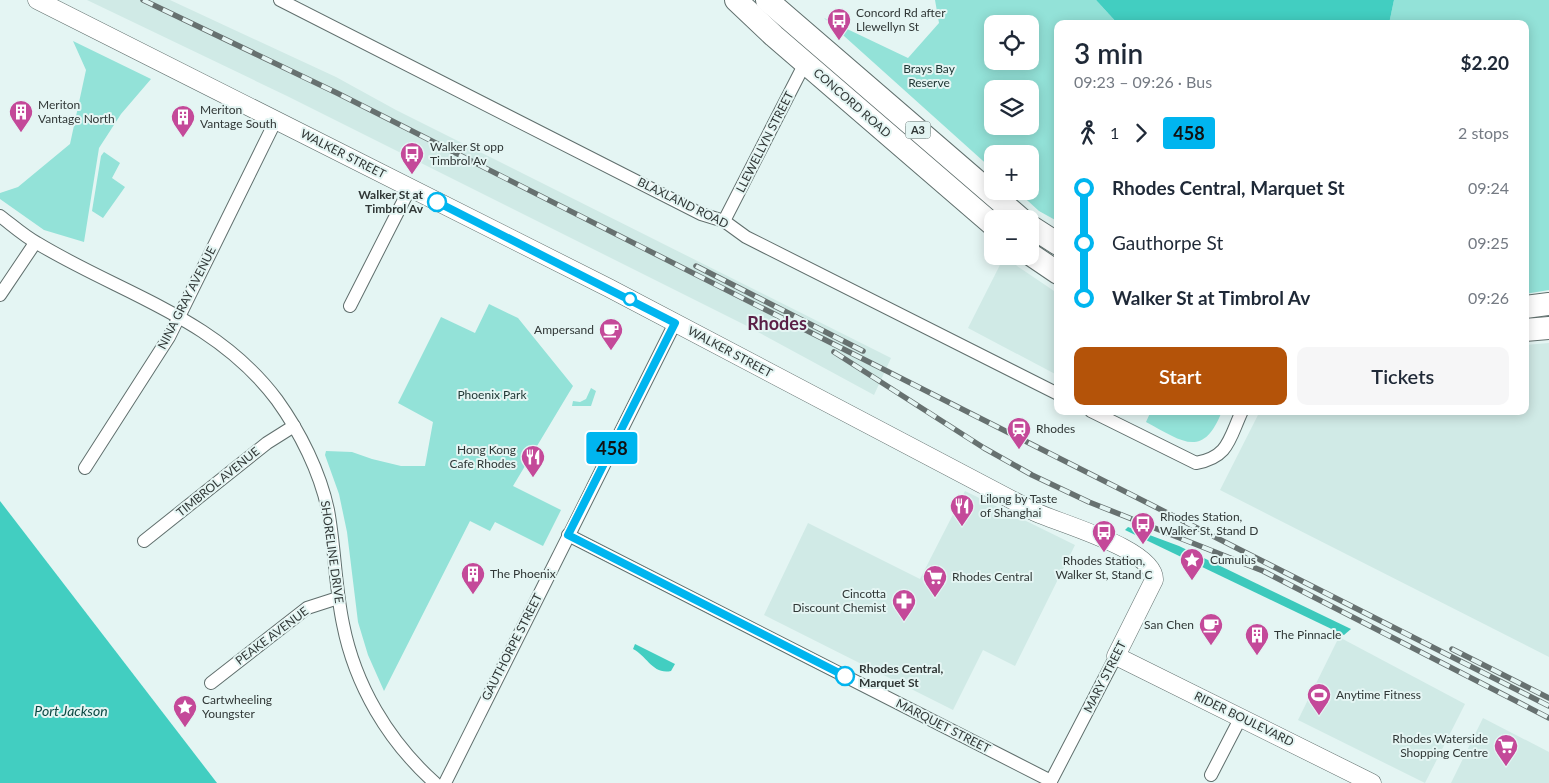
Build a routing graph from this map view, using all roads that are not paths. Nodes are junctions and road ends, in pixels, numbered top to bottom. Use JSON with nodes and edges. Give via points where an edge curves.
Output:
{"nodes":[{"id":1,"x":37,"y":0,"type":"edge"},
{"id":2,"x":280,"y":0,"type":"edge"},
{"id":3,"x":736,"y":0,"type":"edge"},
{"id":4,"x":767,"y":6,"type":"edge"},
{"id":5,"x":805,"y":63,"type":"junction"},
{"id":6,"x":276,"y":120,"type":"junction"},
{"id":7,"x":410,"y":188,"type":"junction"},
{"id":8,"x":1011,"y":210,"type":"edge"},
{"id":9,"x":0,"y":216,"type":"edge"},
{"id":10,"x":984,"y":217,"type":"edge"},
{"id":11,"x":724,"y":222,"type":"junction"},
{"id":12,"x":1039,"y":232,"type":"edge"},
{"id":13,"x":1054,"y":241,"type":"edge"},
{"id":14,"x":35,"y":243,"type":"junction"},
{"id":15,"x":1039,"y":260,"type":"edge"},
{"id":16,"x":1054,"y":270,"type":"edge"},
{"id":17,"x":0,"y":295,"type":"edge"},
{"id":18,"x":1549,"y":304,"type":"edge"},
{"id":19,"x":350,"y":306,"type":"dead end"},
{"id":20,"x":1529,"y":306,"type":"edge"},
{"id":21,"x":180,"y":316,"type":"junction"},
{"id":22,"x":675,"y":323,"type":"junction"},
{"id":23,"x":1549,"y":328,"type":"edge"},
{"id":24,"x":1529,"y":330,"type":"edge"},
{"id":25,"x":1054,"y":392,"type":"edge"},
{"id":26,"x":1099,"y":415,"type":"edge"},
{"id":27,"x":1240,"y":415,"type":"edge"},
{"id":28,"x":294,"y":426,"type":"junction"},
{"id":29,"x":85,"y":468,"type":"dead end"},
{"id":30,"x":568,"y":535,"type":"junction"},
{"id":31,"x":144,"y":542,"type":"dead end"},
{"id":32,"x":1152,"y":569,"type":"joint"},
{"id":33,"x":338,"y":598,"type":"junction"},
{"id":34,"x":1116,"y":656,"type":"junction"},
{"id":35,"x":211,"y":683,"type":"dead end"},
{"id":36,"x":1241,"y":716,"type":"junction"},
{"id":37,"x":1211,"y":775,"type":"dead end"},
{"id":38,"x":1051,"y":782,"type":"edge"},
{"id":39,"x":434,"y":783,"type":"edge"},
{"id":40,"x":445,"y":783,"type":"edge"},
{"id":41,"x":1372,"y":783,"type":"edge"}],
"edges":[{"from":1,"to":6,"type":"street","name":"WALKER STREET"},
{"from":2,"to":11,"type":"street","name":"BLAXLAND ROAD","via":[[701,214]]},
{"from":3,"to":4,"type":"highway","name":"CONCORD ROAD","number":"A3"},
{"from":4,"to":5,"type":"highway","name":"CONCORD ROAD","number":"A3"},
{"from":4,"to":8,"type":"highway","name":"CONCORD ROAD","number":"A3"},
{"from":5,"to":10,"type":"highway","name":"CONCORD ROAD","number":"A3"},
{"from":5,"to":11,"type":"street","name":"LLEWELLYN STREET"},
{"from":6,"to":7,"type":"street","name":"WALKER STREET"},
{"from":6,"to":21,"type":"street","name":"NINA GRAY AVENUE"},
{"from":7,"to":19,"type":"street"},
{"from":7,"to":22,"type":"street","name":"WALKER STREET"},
{"from":9,"to":14,"type":"street","name":"SHORELINE DRIVE"},
{"from":11,"to":25,"type":"street","name":"BLAXLAND ROAD","via":[[746,237]]},
{"from":12,"to":13,"type":"highway"},
{"from":14,"to":17,"type":"street"},
{"from":14,"to":21,"type":"street","name":"SHORELINE DRIVE"},
{"from":15,"to":16,"type":"highway"},
{"from":18,"to":20,"type":"highway"},
{"from":21,"to":28,"type":"street","name":"SHORELINE DRIVE","via":[[235,355],[277,400]]},
{"from":21,"to":29,"type":"street","name":"NINA GRAY AVENUE"},
{"from":22,"to":30,"type":"street","name":"GAUTHORPE STREET"},
{"from":22,"to":32,"type":"street","name":"WALKER STREET","via":[[1051,520],[1095,535],[1134,554]]},
{"from":23,"to":24,"type":"highway"},
{"from":26,"to":27,"type":"street","via":[[1196,463],[1221,454]]},
{"from":28,"to":31,"type":"street","name":"TIMBROL AVENUE","via":[[267,443]]},
{"from":28,"to":33,"type":"street","name":"SHORELINE DRIVE","via":[[328,510]]},
{"from":30,"to":38,"type":"street","name":"MARQUET STREET"},
{"from":30,"to":40,"type":"street","name":"GAUTHORPE STREET"},
{"from":32,"to":34,"type":"street","name":"MARY STREET","via":[[1154,582]]},
{"from":33,"to":35,"type":"street","name":"PEAKE AVENUE","via":[[307,608]]},
{"from":33,"to":39,"type":"street","name":"SHORELINE DRIVE","via":[[349,648],[367,695],[392,737]]},
{"from":34,"to":36,"type":"street","name":"RIDER BOULEVARD"},
{"from":34,"to":38,"type":"street","name":"MARY STREET"},
{"from":36,"to":37,"type":"street"},
{"from":36,"to":41,"type":"street","name":"RIDER BOULEVARD"}]}
